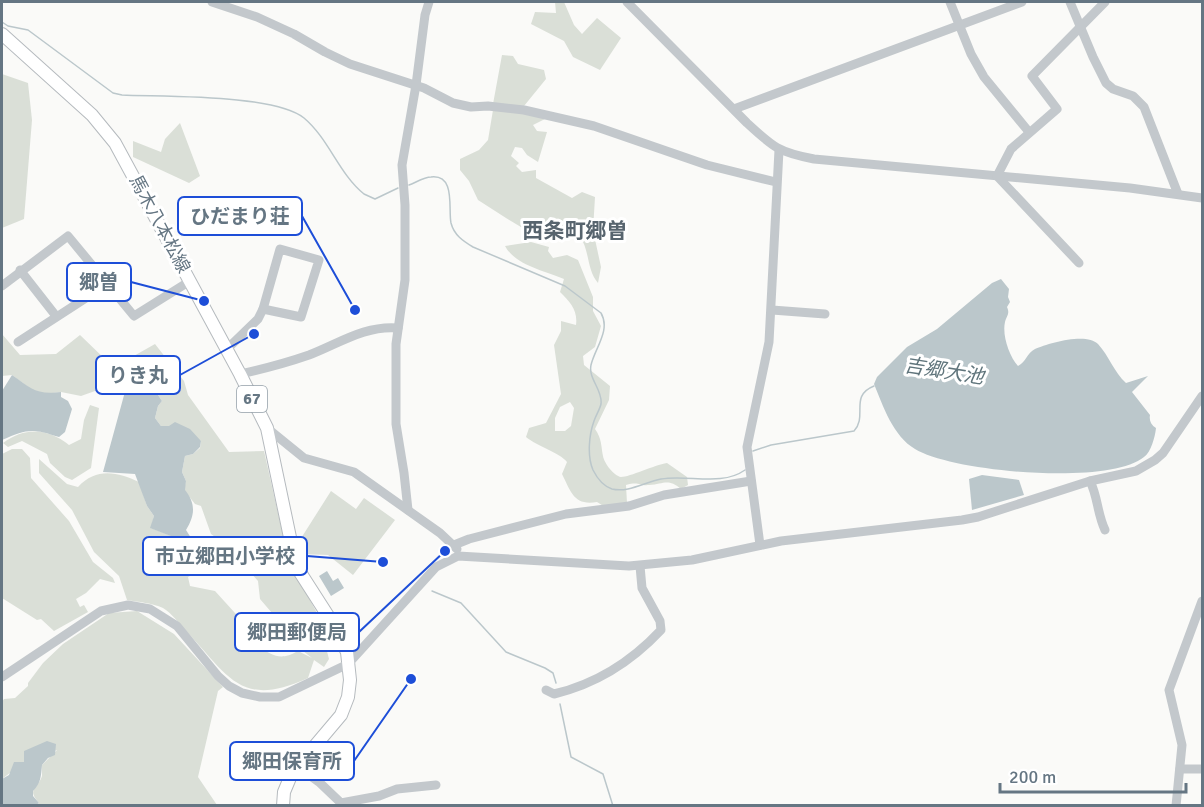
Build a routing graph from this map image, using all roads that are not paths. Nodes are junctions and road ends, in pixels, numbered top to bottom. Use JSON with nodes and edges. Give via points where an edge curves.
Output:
{"nodes":[{"id":1,"x":212,"y":2,"type":"edge"},
{"id":2,"x":429,"y":2,"type":"edge"},
{"id":3,"x":627,"y":2,"type":"edge"},
{"id":4,"x":950,"y":2,"type":"edge"},
{"id":5,"x":1022,"y":2,"type":"edge"},
{"id":6,"x":1070,"y":2,"type":"edge"},
{"id":7,"x":1105,"y":2,"type":"edge"},
{"id":8,"x":958,"y":24,"type":"junction"},
{"id":9,"x":1081,"y":27,"type":"junction"},
{"id":10,"x":2,"y":34,"type":"edge"},
{"id":11,"x":416,"y":86,"type":"junction"},
{"id":12,"x":734,"y":109,"type":"junction"},
{"id":13,"x":1029,"y":132,"type":"junction"},
{"id":14,"x":779,"y":150,"type":"junction"},
{"id":15,"x":997,"y":176,"type":"junction"},
{"id":16,"x":776,"y":182,"type":"junction"},
{"id":17,"x":1178,"y":194,"type":"junction"},
{"id":18,"x":1203,"y":198,"type":"edge"},
{"id":19,"x":1079,"y":263,"type":"dead end"},
{"id":20,"x":20,"y":270,"type":"junction"},
{"id":21,"x":190,"y":281,"type":"junction"},
{"id":22,"x":106,"y":285,"type":"junction"},
{"id":23,"x":2,"y":286,"type":"edge"},
{"id":24,"x":262,"y":309,"type":"junction"},
{"id":25,"x":772,"y":310,"type":"junction"},
{"id":26,"x":825,"y":314,"type":"dead end"},
{"id":27,"x":56,"y":316,"type":"junction"},
{"id":28,"x":398,"y":328,"type":"junction"},
{"id":29,"x":18,"y":342,"type":"dead end"},
{"id":30,"x":226,"y":349,"type":"junction"},
{"id":31,"x":240,"y":374,"type":"junction"},
{"id":32,"x":1203,"y":396,"type":"edge"},
{"id":33,"x":267,"y":428,"type":"junction"},
{"id":34,"x":751,"y":481,"type":"junction"},
{"id":35,"x":1090,"y":481,"type":"junction"},
{"id":36,"x":408,"y":510,"type":"junction"},
{"id":37,"x":1105,"y":530,"type":"dead end"},
{"id":38,"x":454,"y":545,"type":"junction"},
{"id":39,"x":760,"y":545,"type":"junction"},
{"id":40,"x":458,"y":556,"type":"junction"},
{"id":41,"x":640,"y":566,"type":"junction"},
{"id":42,"x":1203,"y":601,"type":"edge"},
{"id":43,"x":348,"y":664,"type":"junction"},
{"id":44,"x":2,"y":677,"type":"edge"},
{"id":45,"x":546,"y":690,"type":"dead end"},
{"id":46,"x":297,"y":766,"type":"junction"},
{"id":47,"x":1180,"y":769,"type":"junction"},
{"id":48,"x":1203,"y":769,"type":"edge"},
{"id":49,"x":436,"y":785,"type":"dead end"},
{"id":50,"x":283,"y":806,"type":"edge"},
{"id":51,"x":1176,"y":806,"type":"edge"}],
"edges":[{"from":1,"to":11,"type":"street","via":[[294,34],[350,64]]},
{"from":2,"to":11,"type":"street"},
{"from":3,"to":12,"type":"street"},
{"from":4,"to":8,"type":"street"},
{"from":5,"to":8,"type":"street"},
{"from":6,"to":9,"type":"street"},
{"from":7,"to":9,"type":"street"},
{"from":8,"to":12,"type":"street"},
{"from":8,"to":13,"type":"street","via":[[984,77]]},
{"from":9,"to":13,"type":"street","via":[[1032,76],[1057,108]]},
{"from":9,"to":17,"type":"street","via":[[1106,83],[1133,96],[1144,107]]},
{"from":10,"to":21,"type":"main road","name":"馬木八本松線","number":"67","via":[[111,137]]},
{"from":11,"to":16,"type":"street","via":[[453,103],[524,110],[594,126],[707,165]]},
{"from":11,"to":28,"type":"street","via":[[403,152],[405,280]]},
{"from":12,"to":14,"type":"street"},
{"from":13,"to":15,"type":"street","via":[[1011,149]]},
{"from":14,"to":15,"type":"street","via":[[814,159]]},
{"from":14,"to":16,"type":"street"},
{"from":15,"to":17,"type":"street"},
{"from":15,"to":19,"type":"street"},
{"from":16,"to":25,"type":"street"},
{"from":17,"to":18,"type":"street"},
{"from":20,"to":22,"type":"street","via":[[68,236]]},
{"from":20,"to":23,"type":"street"},
{"from":20,"to":27,"type":"street"},
{"from":21,"to":22,"type":"street","via":[[134,316]]},
{"from":21,"to":30,"type":"main road","name":"馬木八本松線","number":"67"},
{"from":22,"to":27,"type":"street"},
{"from":24,"to":24,"type":"street","via":[[301,317],[320,260],[280,249]]},
{"from":24,"to":30,"type":"street","via":[[258,319]]},
{"from":25,"to":26,"type":"street"},
{"from":25,"to":34,"type":"street","via":[[770,342],[747,447]]},
{"from":27,"to":29,"type":"street"},
{"from":28,"to":31,"type":"street","via":[[351,335],[311,354]]},
{"from":28,"to":36,"type":"street","via":[[396,424]]},
{"from":30,"to":31,"type":"main road","name":"馬木八本松線","number":"67"},
{"from":31,"to":33,"type":"main road","name":"馬木八本松線","number":"67"},
{"from":32,"to":35,"type":"street","via":[[1155,460],[1136,471]]},
{"from":33,"to":36,"type":"street","via":[[304,458],[354,472]]},
{"from":33,"to":43,"type":"main road","name":"馬木八本松線","number":"67","via":[[296,566],[330,619]]},
{"from":34,"to":38,"type":"street","via":[[664,495],[629,506],[566,514]]},
{"from":34,"to":39,"type":"street"},
{"from":35,"to":37,"type":"street"},
{"from":35,"to":39,"type":"street","via":[[970,519]]},
{"from":36,"to":38,"type":"street"},
{"from":38,"to":40,"type":"street"},
{"from":39,"to":41,"type":"street","via":[[692,560]]},
{"from":40,"to":41,"type":"street"},
{"from":40,"to":43,"type":"street","via":[[436,567]]},
{"from":41,"to":45,"type":"street","via":[[642,588],[661,630],[644,648],[606,674],[562,692]]},
{"from":42,"to":47,"type":"street","via":[[1169,690],[1182,745]]},
{"from":43,"to":44,"type":"street","via":[[279,697],[242,693],[218,676],[177,626],[150,609],[128,605],[110,607],[93,615]]},
{"from":43,"to":46,"type":"main road","name":"馬木八本松線","number":"67","via":[[348,697],[341,715]]},
{"from":46,"to":49,"type":"street","via":[[341,803],[397,789]]},
{"from":46,"to":50,"type":"main road","name":"馬木八本松線","number":"67","via":[[284,792]]},
{"from":47,"to":48,"type":"street"},
{"from":47,"to":51,"type":"street"}]}
